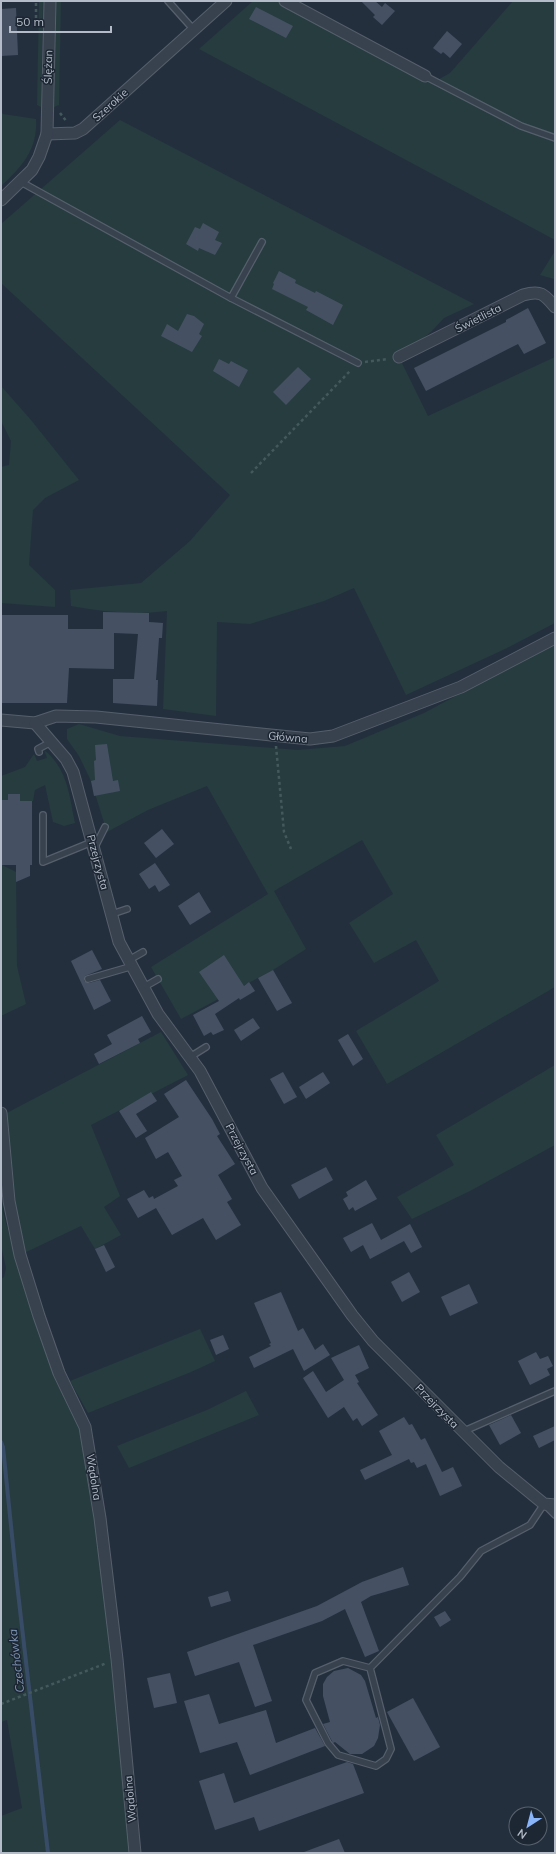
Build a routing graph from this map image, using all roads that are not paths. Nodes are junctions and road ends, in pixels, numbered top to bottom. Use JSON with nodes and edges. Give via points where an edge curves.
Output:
{"nodes":[{"id":1,"x":50,"y":1,"type":"edge"},
{"id":2,"x":168,"y":1,"type":"edge"},
{"id":3,"x":226,"y":1,"type":"edge"},
{"id":4,"x":285,"y":1,"type":"edge"},
{"id":5,"x":194,"y":30,"type":"junction"},
{"id":6,"x":425,"y":76,"type":"joint"},
{"id":7,"x":47,"y":134,"type":"junction"},
{"id":8,"x":555,"y":138,"type":"edge"},
{"id":9,"x":22,"y":182,"type":"junction"},
{"id":10,"x":1,"y":200,"type":"edge"},
{"id":11,"x":262,"y":242,"type":"dead end"},
{"id":12,"x":231,"y":298,"type":"junction"},
{"id":13,"x":555,"y":307,"type":"edge"},
{"id":14,"x":399,"y":357,"type":"road end"},
{"id":15,"x":358,"y":363,"type":"road end"},
{"id":16,"x":555,"y":638,"type":"edge"},
{"id":17,"x":1,"y":720,"type":"edge"},
{"id":18,"x":35,"y":723,"type":"junction"},
{"id":19,"x":51,"y":742,"type":"junction"},
{"id":20,"x":39,"y":752,"type":"dead end"},
{"id":21,"x":43,"y":814,"type":"dead end"},
{"id":22,"x":105,"y":827,"type":"dead end"},
{"id":23,"x":93,"y":846,"type":"junction"},
{"id":24,"x":127,"y":909,"type":"dead end"},
{"id":25,"x":112,"y":914,"type":"junction"},
{"id":26,"x":143,"y":952,"type":"dead end"},
{"id":27,"x":131,"y":963,"type":"junction"},
{"id":28,"x":88,"y":979,"type":"dead end"},
{"id":29,"x":158,"y":979,"type":"dead end"},
{"id":30,"x":144,"y":987,"type":"junction"},
{"id":31,"x":206,"y":1048,"type":"dead end"},
{"id":32,"x":190,"y":1057,"type":"junction"},
{"id":33,"x":1,"y":1113,"type":"edge"},
{"id":34,"x":555,"y":1391,"type":"edge"},
{"id":35,"x":462,"y":1432,"type":"junction"},
{"id":36,"x":550,"y":1504,"type":"edge"},
{"id":37,"x":555,"y":1515,"type":"edge"},
{"id":38,"x":370,"y":1668,"type":"junction"},
{"id":39,"x":135,"y":1853,"type":"edge"}],
"edges":[{"from":1,"to":7,"type":"street","name":"Ślężan"},
{"from":2,"to":5,"type":"lane"},
{"from":3,"to":5,"type":"street","name":"Szerokie"},
{"from":4,"to":6,"type":"street"},
{"from":5,"to":7,"type":"street","name":"Szerokie","via":[[83,129],[75,133]]},
{"from":6,"to":8,"type":"lane","via":[[521,126]]},
{"from":7,"to":9,"type":"street","via":[[36,164]]},
{"from":9,"to":10,"type":"street"},
{"from":9,"to":12,"type":"lane"},
{"from":11,"to":12,"type":"lane"},
{"from":12,"to":15,"type":"lane"},
{"from":13,"to":14,"type":"street","name":"Świetlista","via":[[545,295],[534,292],[523,295]]},
{"from":16,"to":18,"type":"street","name":"Główna","via":[[461,687],[333,736],[310,739],[96,716],[56,716]]},
{"from":17,"to":18,"type":"street","name":"Główna"},
{"from":18,"to":19,"type":"street","name":"Przejrzysta"},
{"from":19,"to":20,"type":"lane","via":[[38,748]]},
{"from":19,"to":23,"type":"street","name":"Przejrzysta","via":[[66,759],[73,772]]},
{"from":21,"to":23,"type":"lane","via":[[43,862]]},
{"from":22,"to":23,"type":"lane"},
{"from":23,"to":25,"type":"street","name":"Przejrzysta"},
{"from":24,"to":25,"type":"lane"},
{"from":25,"to":27,"type":"street","name":"Przejrzysta","via":[[120,942]]},
{"from":26,"to":27,"type":"lane"},
{"from":27,"to":28,"type":"lane"},
{"from":27,"to":30,"type":"street","name":"Przejrzysta"},
{"from":29,"to":30,"type":"lane"},
{"from":30,"to":32,"type":"street","name":"Przejrzysta","via":[[158,1014]]},
{"from":31,"to":32,"type":"lane"},
{"from":32,"to":35,"type":"street","name":"Przejrzysta","via":[[200,1071],[262,1188],[352,1315],[373,1341]]},
{"from":33,"to":39,"type":"street","name":"Wądolna","via":[[9,1201],[20,1255],[59,1373],[86,1427],[117,1660]]},
{"from":34,"to":35,"type":"lane"},
{"from":35,"to":36,"type":"street","name":"Przejrzysta","via":[[498,1467]]},
{"from":36,"to":37,"type":"lane"},
{"from":36,"to":38,"type":"lane","via":[[530,1525],[481,1551],[460,1577]]},
{"from":38,"to":38,"type":"lane","via":[[343,1661],[316,1673],[306,1700],[328,1743],[338,1755],[376,1766],[386,1759],[392,1749]]}]}
